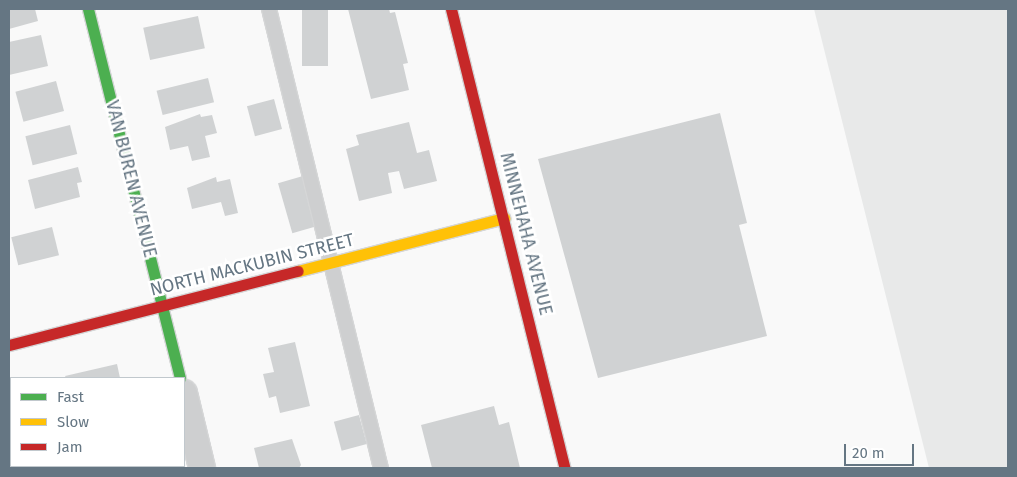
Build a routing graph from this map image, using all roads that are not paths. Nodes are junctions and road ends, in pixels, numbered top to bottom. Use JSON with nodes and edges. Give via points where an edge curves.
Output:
{"nodes":[{"id":1,"x":88,"y":9,"type":"edge"},
{"id":2,"x":269,"y":9,"type":"edge"},
{"id":3,"x":451,"y":9,"type":"edge"},
{"id":4,"x":504,"y":218,"type":"junction"},
{"id":5,"x":332,"y":263,"type":"junction"},
{"id":6,"x":162,"y":306,"type":"junction"},
{"id":7,"x":9,"y":345,"type":"edge"},
{"id":8,"x":180,"y":377,"type":"edge"},
{"id":9,"x":185,"y":397,"type":"edge"},
{"id":10,"x":202,"y":468,"type":"edge"},
{"id":11,"x":381,"y":468,"type":"edge"},
{"id":12,"x":565,"y":468,"type":"edge"}],
"edges":[{"from":1,"to":6,"type":"street","name":"VAN BUREN AVENUE"},
{"from":2,"to":5,"type":"lane"},
{"from":3,"to":4,"type":"street","name":"MINNEHAHA AVENUE"},
{"from":4,"to":5,"type":"street","name":"NORTH MACKUBIN STREET"},
{"from":4,"to":12,"type":"street","name":"MINNEHAHA AVENUE"},
{"from":5,"to":6,"type":"street","name":"NORTH MACKUBIN STREET"},
{"from":5,"to":11,"type":"lane"},
{"from":6,"to":7,"type":"street","name":"NORTH MACKUBIN STREET"},
{"from":6,"to":8,"type":"street","name":"VAN BUREN AVENUE"},
{"from":9,"to":10,"type":"street"}]}
